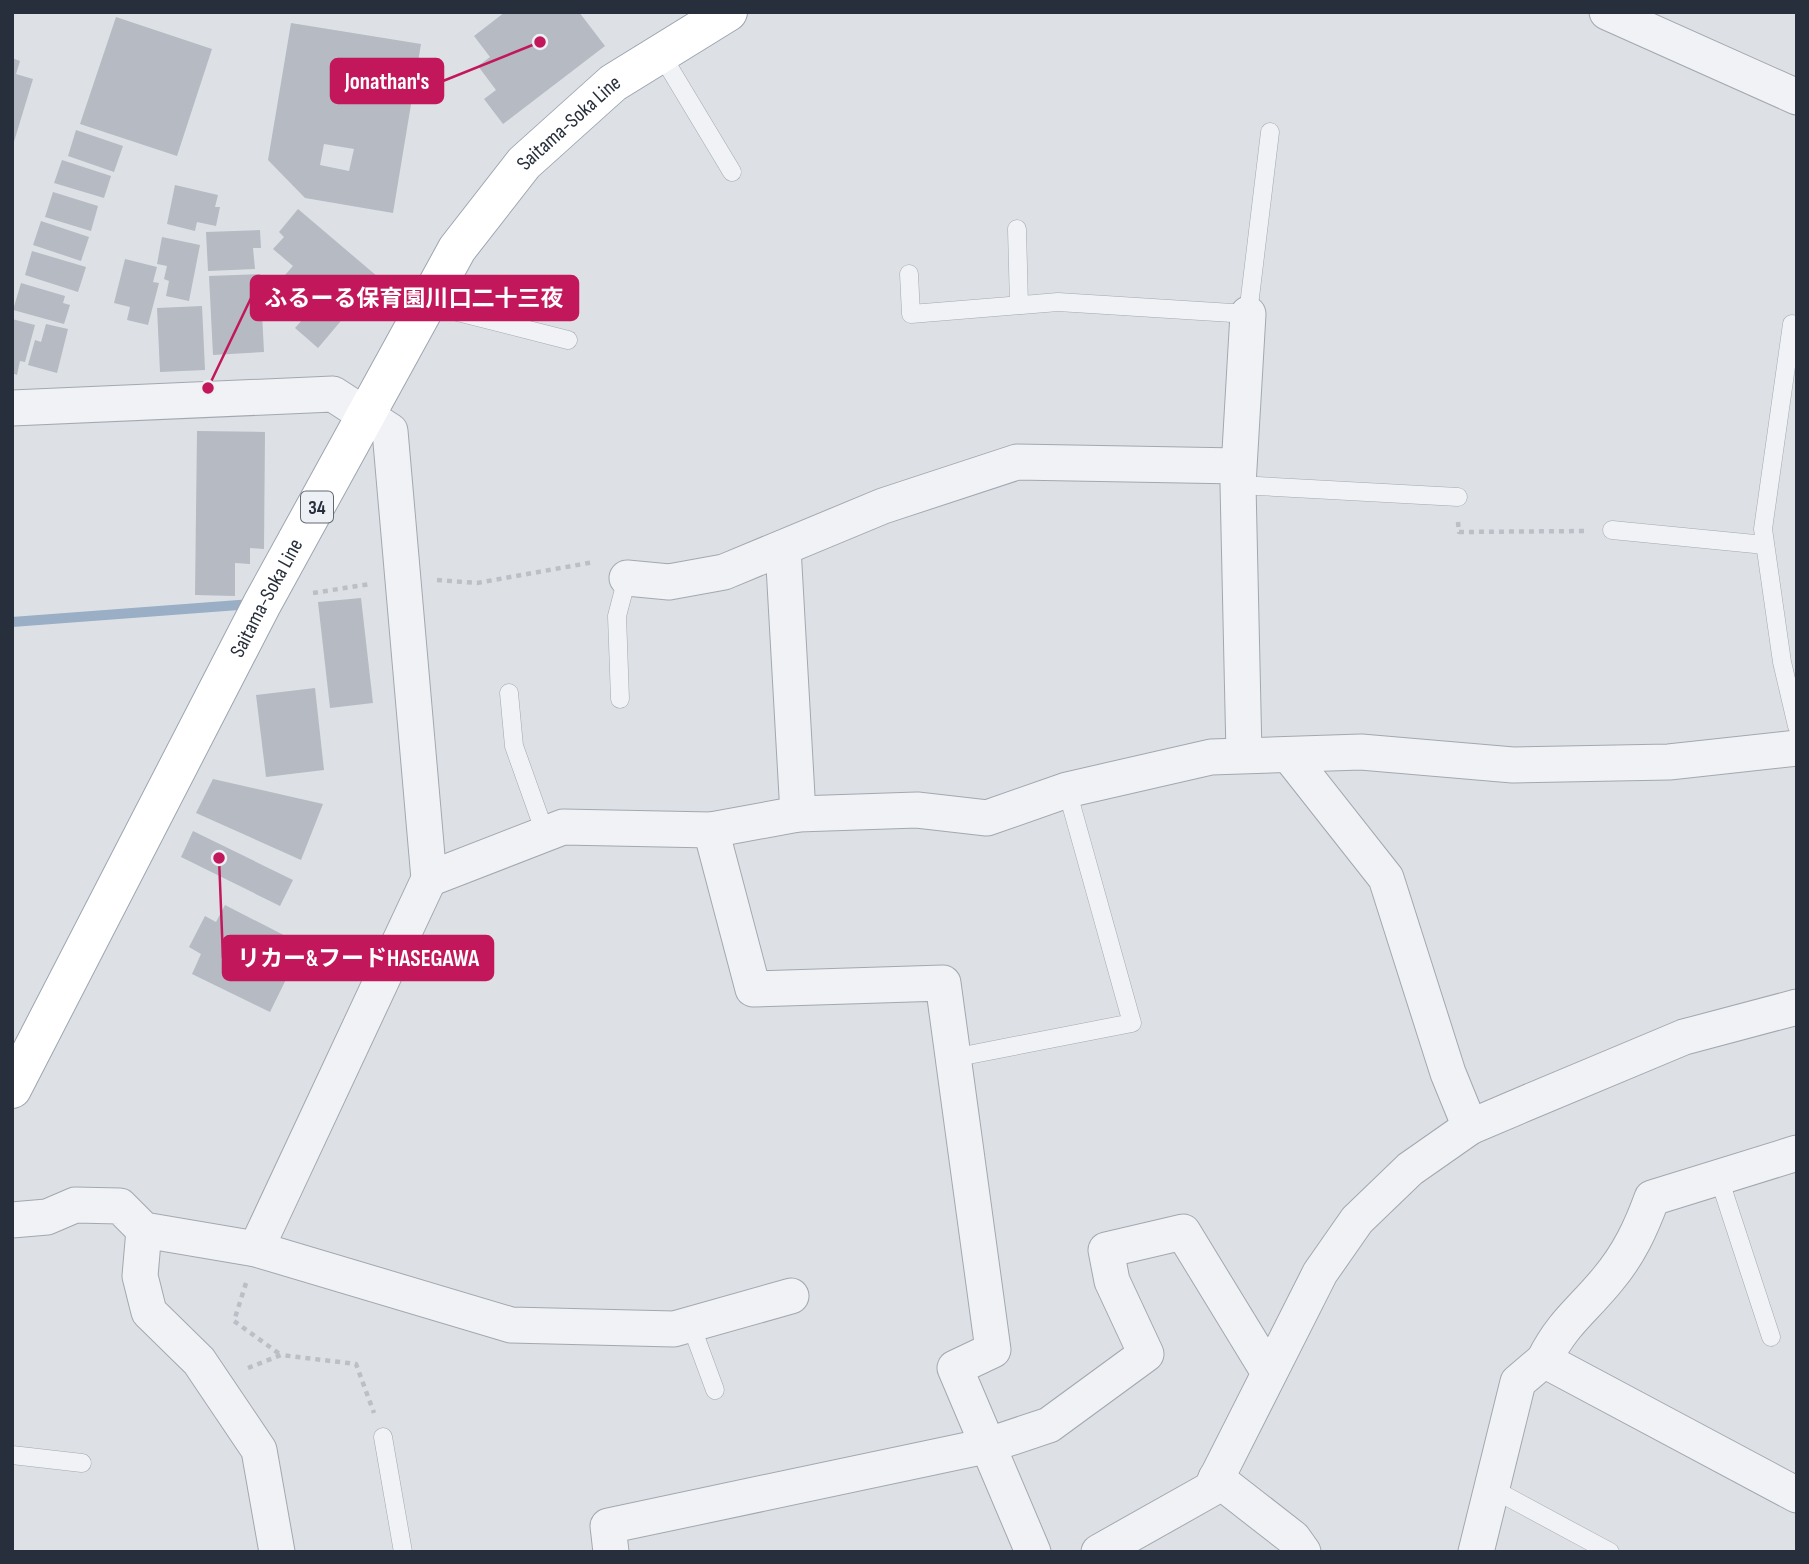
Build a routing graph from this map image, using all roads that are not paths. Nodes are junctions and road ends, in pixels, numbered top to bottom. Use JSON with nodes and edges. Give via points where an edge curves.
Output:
{"nodes":[{"id":1,"x":728,"y":12,"type":"edge"},
{"id":2,"x":1607,"y":12,"type":"edge"},
{"id":3,"x":661,"y":54,"type":"junction"},
{"id":4,"x":1797,"y":97,"type":"edge"},
{"id":5,"x":1270,"y":132,"type":"dead end"},
{"id":6,"x":732,"y":172,"type":"dead end"},
{"id":7,"x":1017,"y":229,"type":"dead end"},
{"id":8,"x":909,"y":274,"type":"dead end"},
{"id":9,"x":426,"y":304,"type":"junction"},
{"id":10,"x":1019,"y":305,"type":"junction"},
{"id":11,"x":1248,"y":314,"type":"junction"},
{"id":12,"x":1797,"y":325,"type":"edge"},
{"id":13,"x":568,"y":340,"type":"dead end"},
{"id":14,"x":12,"y":408,"type":"edge"},
{"id":15,"x":367,"y":417,"type":"junction"},
{"id":16,"x":1238,"y":476,"type":"junction"},
{"id":17,"x":1458,"y":497,"type":"road end"},
{"id":18,"x":1612,"y":530,"type":"road end"},
{"id":19,"x":1765,"y":545,"type":"junction"},
{"id":20,"x":783,"y":548,"type":"junction"},
{"id":21,"x":627,"y":578,"type":"joint"},
{"id":22,"x":509,"y":693,"type":"dead end"},
{"id":23,"x":620,"y":699,"type":"dead end"},
{"id":24,"x":1797,"y":726,"type":"edge"},
{"id":25,"x":1797,"y":748,"type":"edge"},
{"id":26,"x":1244,"y":754,"type":"junction"},
{"id":27,"x":1289,"y":755,"type":"junction"},
{"id":28,"x":1067,"y":790,"type":"junction"},
{"id":29,"x":798,"y":814,"type":"junction"},
{"id":30,"x":710,"y":830,"type":"junction"},
{"id":31,"x":545,"y":833,"type":"junction"},
{"id":32,"x":429,"y":878,"type":"junction"},
{"id":33,"x":1797,"y":1007,"type":"edge"},
{"id":34,"x":953,"y":1058,"type":"junction"},
{"id":35,"x":12,"y":1089,"type":"edge"},
{"id":36,"x":1470,"y":1127,"type":"junction"},
{"id":37,"x":1797,"y":1153,"type":"edge"},
{"id":38,"x":1719,"y":1178,"type":"junction"},
{"id":39,"x":12,"y":1220,"type":"edge"},
{"id":40,"x":144,"y":1230,"type":"junction"},
{"id":41,"x":257,"y":1249,"type":"junction"},
{"id":42,"x":791,"y":1296,"type":"dead end"},
{"id":43,"x":691,"y":1325,"type":"junction"},
{"id":44,"x":1771,"y":1338,"type":"dead end"},
{"id":45,"x":1544,"y":1360,"type":"junction"},
{"id":46,"x":1268,"y":1371,"type":"junction"},
{"id":47,"x":715,"y":1390,"type":"dead end"},
{"id":48,"x":383,"y":1437,"type":"road end"},
{"id":49,"x":986,"y":1446,"type":"junction"},
{"id":50,"x":12,"y":1455,"type":"edge"},
{"id":51,"x":82,"y":1463,"type":"dead end"},
{"id":52,"x":1216,"y":1478,"type":"junction"},
{"id":53,"x":1492,"y":1488,"type":"junction"},
{"id":54,"x":1797,"y":1495,"type":"edge"},
{"id":55,"x":277,"y":1552,"type":"edge"},
{"id":56,"x":403,"y":1552,"type":"edge"},
{"id":57,"x":611,"y":1552,"type":"edge"},
{"id":58,"x":1033,"y":1552,"type":"edge"},
{"id":59,"x":1099,"y":1552,"type":"edge"},
{"id":60,"x":1303,"y":1552,"type":"edge"},
{"id":61,"x":1476,"y":1552,"type":"edge"},
{"id":62,"x":1610,"y":1552,"type":"edge"}],
"edges":[{"from":1,"to":3,"type":"main road","name":"Saitama-Soka Line","number":"34"},
{"from":2,"to":4,"type":"street"},
{"from":3,"to":6,"type":"lane"},
{"from":3,"to":9,"type":"main road","name":"Saitama-Soka Line","number":"34","via":[[613,83],[524,163],[457,249]]},
{"from":5,"to":11,"type":"lane"},
{"from":7,"to":10,"type":"lane"},
{"from":8,"to":10,"type":"lane","via":[[911,314]]},
{"from":9,"to":13,"type":"lane"},
{"from":9,"to":15,"type":"main road","name":"Saitama-Soka Line","number":"34"},
{"from":10,"to":11,"type":"lane","via":[[1058,302]]},
{"from":11,"to":16,"type":"street"},
{"from":12,"to":19,"type":"lane","via":[[1792,324],[1770,474]]},
{"from":14,"to":15,"type":"street","via":[[332,394]]},
{"from":15,"to":32,"type":"street","via":[[390,431]]},
{"from":15,"to":35,"type":"main road","name":"Saitama-Soka Line","number":"34","via":[[262,604]]},
{"from":16,"to":17,"type":"lane"},
{"from":16,"to":20,"type":"street","via":[[1017,462],[883,506]]},
{"from":16,"to":26,"type":"street"},
{"from":18,"to":19,"type":"lane"},
{"from":19,"to":24,"type":"lane","via":[[1782,662]]},
{"from":20,"to":21,"type":"street","via":[[710,574],[669,582]]},
{"from":20,"to":29,"type":"street"},
{"from":21,"to":23,"type":"lane","via":[[617,617]]},
{"from":22,"to":31,"type":"lane","via":[[514,746]]},
{"from":25,"to":27,"type":"street","via":[[1669,762],[1513,765],[1361,752]]},
{"from":26,"to":27,"type":"street"},
{"from":26,"to":28,"type":"street","via":[[1211,757]]},
{"from":27,"to":36,"type":"street","via":[[1386,878],[1448,1073]]},
{"from":28,"to":29,"type":"street","via":[[987,818],[917,810]]},
{"from":28,"to":34,"type":"lane","via":[[1132,1023]]},
{"from":29,"to":30,"type":"street"},
{"from":30,"to":31,"type":"street","via":[[563,827]]},
{"from":30,"to":34,"type":"street","via":[[753,989],[943,983]]},
{"from":31,"to":32,"type":"street"},
{"from":32,"to":41,"type":"street"},
{"from":33,"to":36,"type":"street","via":[[1684,1037]]},
{"from":34,"to":49,"type":"street","via":[[993,1350],[955,1368]]},
{"from":36,"to":46,"type":"street","via":[[1410,1169],[1357,1220],[1320,1273]]},
{"from":37,"to":38,"type":"street"},
{"from":38,"to":44,"type":"lane"},
{"from":38,"to":45,"type":"street","via":[[1652,1198],[1637,1239],[1609,1279],[1558,1332]]},
{"from":39,"to":40,"type":"street","via":[[47,1217],[75,1205],[120,1206]]},
{"from":40,"to":41,"type":"street"},
{"from":40,"to":55,"type":"street","via":[[140,1276],[149,1312],[199,1361],[259,1450]]},
{"from":41,"to":43,"type":"street","via":[[510,1325],[674,1329]]},
{"from":42,"to":43,"type":"street"},
{"from":43,"to":47,"type":"lane"},
{"from":45,"to":53,"type":"street","via":[[1518,1382]]},
{"from":45,"to":54,"type":"street"},
{"from":46,"to":49,"type":"street","via":[[1183,1232],[1106,1250],[1112,1281],[1146,1353],[1049,1425]]},
{"from":46,"to":52,"type":"street"},
{"from":48,"to":56,"type":"lane"},
{"from":49,"to":57,"type":"street","via":[[608,1526]]},
{"from":49,"to":58,"type":"street"},
{"from":50,"to":51,"type":"lane"},
{"from":52,"to":59,"type":"street","via":[[1211,1489]]},
{"from":52,"to":60,"type":"street","via":[[1293,1538]]},
{"from":53,"to":61,"type":"street"},
{"from":53,"to":62,"type":"lane"}]}
